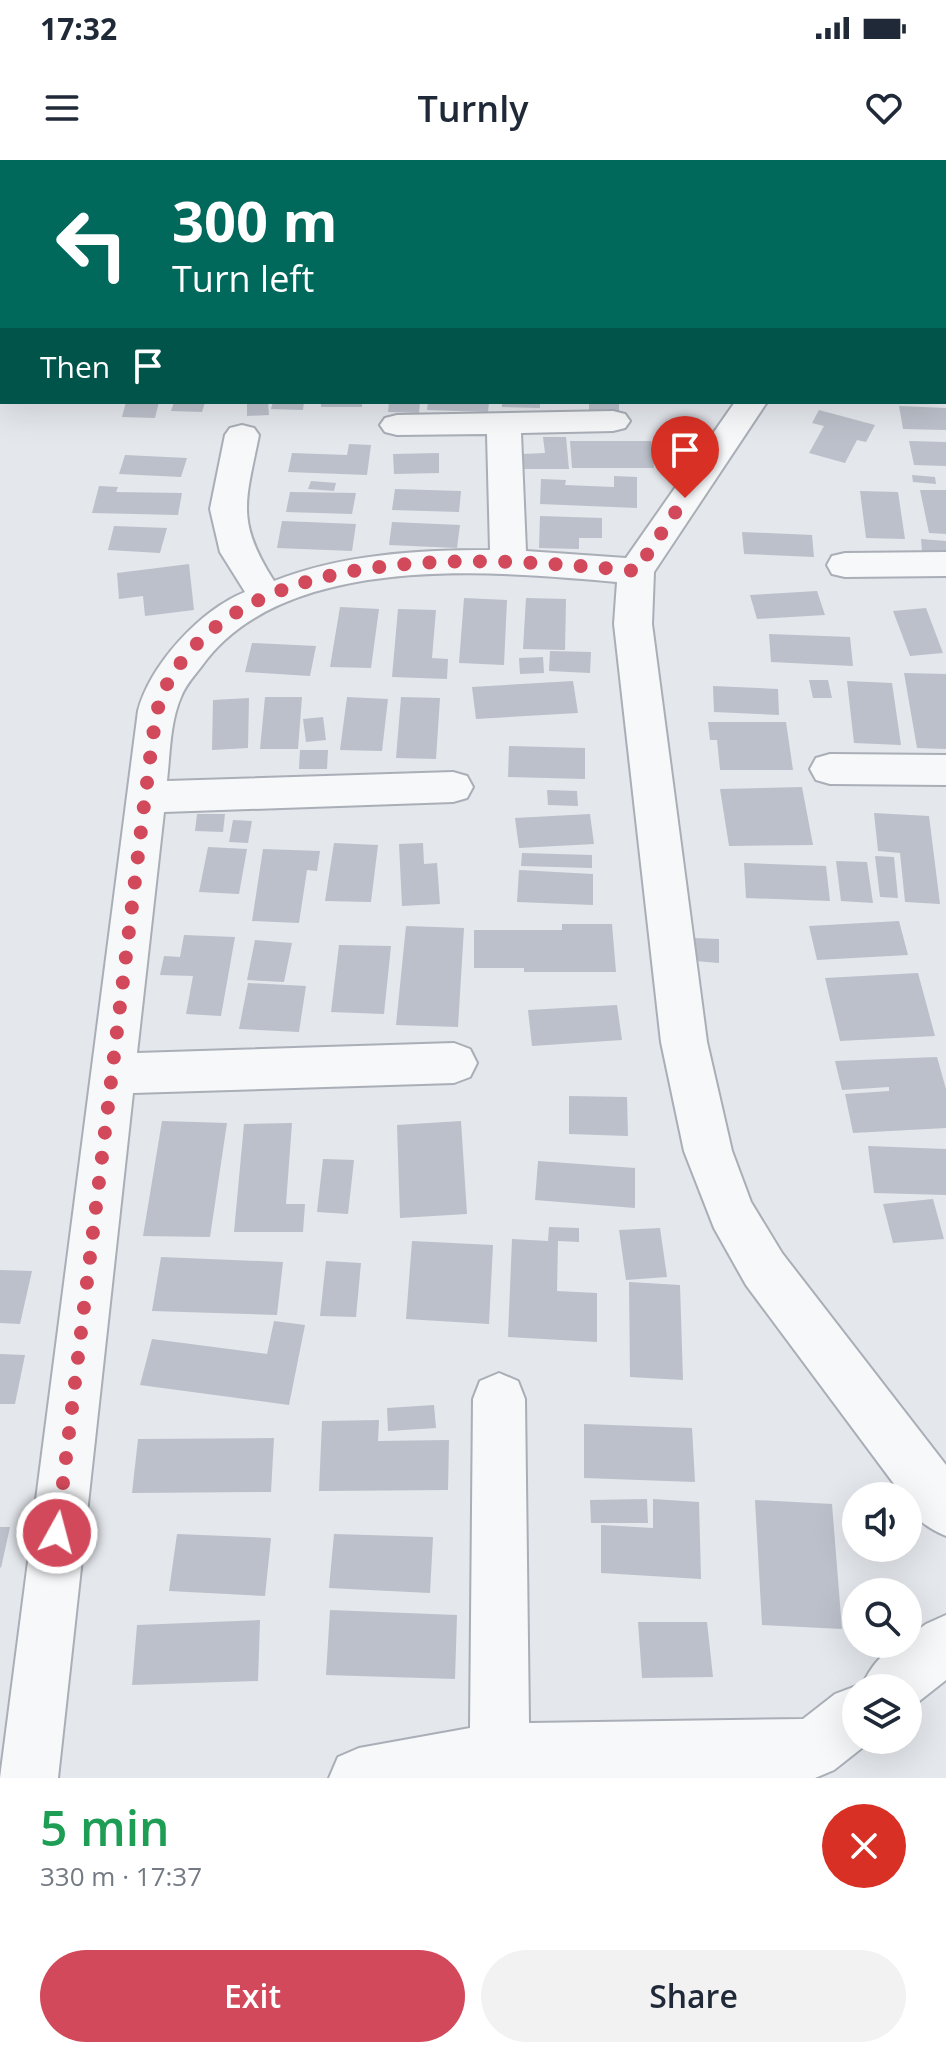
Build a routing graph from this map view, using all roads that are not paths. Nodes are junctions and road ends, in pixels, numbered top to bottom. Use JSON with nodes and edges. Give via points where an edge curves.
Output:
{"nodes":[{"id":1,"x":750,"y":404,"type":"edge"},
{"id":2,"x":613,"y":421,"type":"dead end"},
{"id":3,"x":504,"y":423,"type":"junction"},
{"id":4,"x":397,"y":425,"type":"dead end"},
{"id":5,"x":242,"y":435,"type":"dead end"},
{"id":6,"x":509,"y":562,"type":"junction"},
{"id":7,"x":946,"y":564,"type":"edge"},
{"id":8,"x":845,"y":565,"type":"dead end"},
{"id":9,"x":636,"y":571,"type":"junction"},
{"id":10,"x":265,"y":595,"type":"junction"},
{"id":11,"x":830,"y":769,"type":"dead end"},
{"id":12,"x":946,"y":770,"type":"edge"},
{"id":13,"x":453,"y":787,"type":"dead end"},
{"id":14,"x":145,"y":797,"type":"junction"},
{"id":15,"x":454,"y":1063,"type":"dead end"},
{"id":16,"x":112,"y":1074,"type":"junction"},
{"id":17,"x":499,"y":1399,"type":"dead end"},
{"id":18,"x":946,"y":1509,"type":"edge"},
{"id":19,"x":946,"y":1644,"type":"edge"},
{"id":20,"x":908,"y":1674,"type":"edge"},
{"id":21,"x":829,"y":1747,"type":"edge"},
{"id":22,"x":500,"y":1753,"type":"junction"},
{"id":23,"x":28,"y":1778,"type":"edge"},
{"id":24,"x":359,"y":1778,"type":"edge"}],
"edges":[{"from":1,"to":9,"type":"street"},
{"from":2,"to":3,"type":"street"},
{"from":3,"to":4,"type":"street"},
{"from":3,"to":6,"type":"street"},
{"from":5,"to":10,"type":"street","via":[[227,509],[238,552]]},
{"from":6,"to":9,"type":"street"},
{"from":6,"to":10,"type":"street","via":[[368,568]]},
{"from":7,"to":8,"type":"street"},
{"from":9,"to":18,"type":"street","via":[[633,624],[684,1042],[708,1151],[731,1212],[764,1269]]},
{"from":10,"to":14,"type":"street","via":[[204,637],[162,692]]},
{"from":11,"to":12,"type":"street"},
{"from":13,"to":14,"type":"street"},
{"from":14,"to":16,"type":"street"},
{"from":15,"to":16,"type":"street"},
{"from":16,"to":23,"type":"street"},
{"from":17,"to":22,"type":"street"},
{"from":19,"to":20,"type":"street"},
{"from":21,"to":22,"type":"street"},
{"from":22,"to":24,"type":"street"}]}
